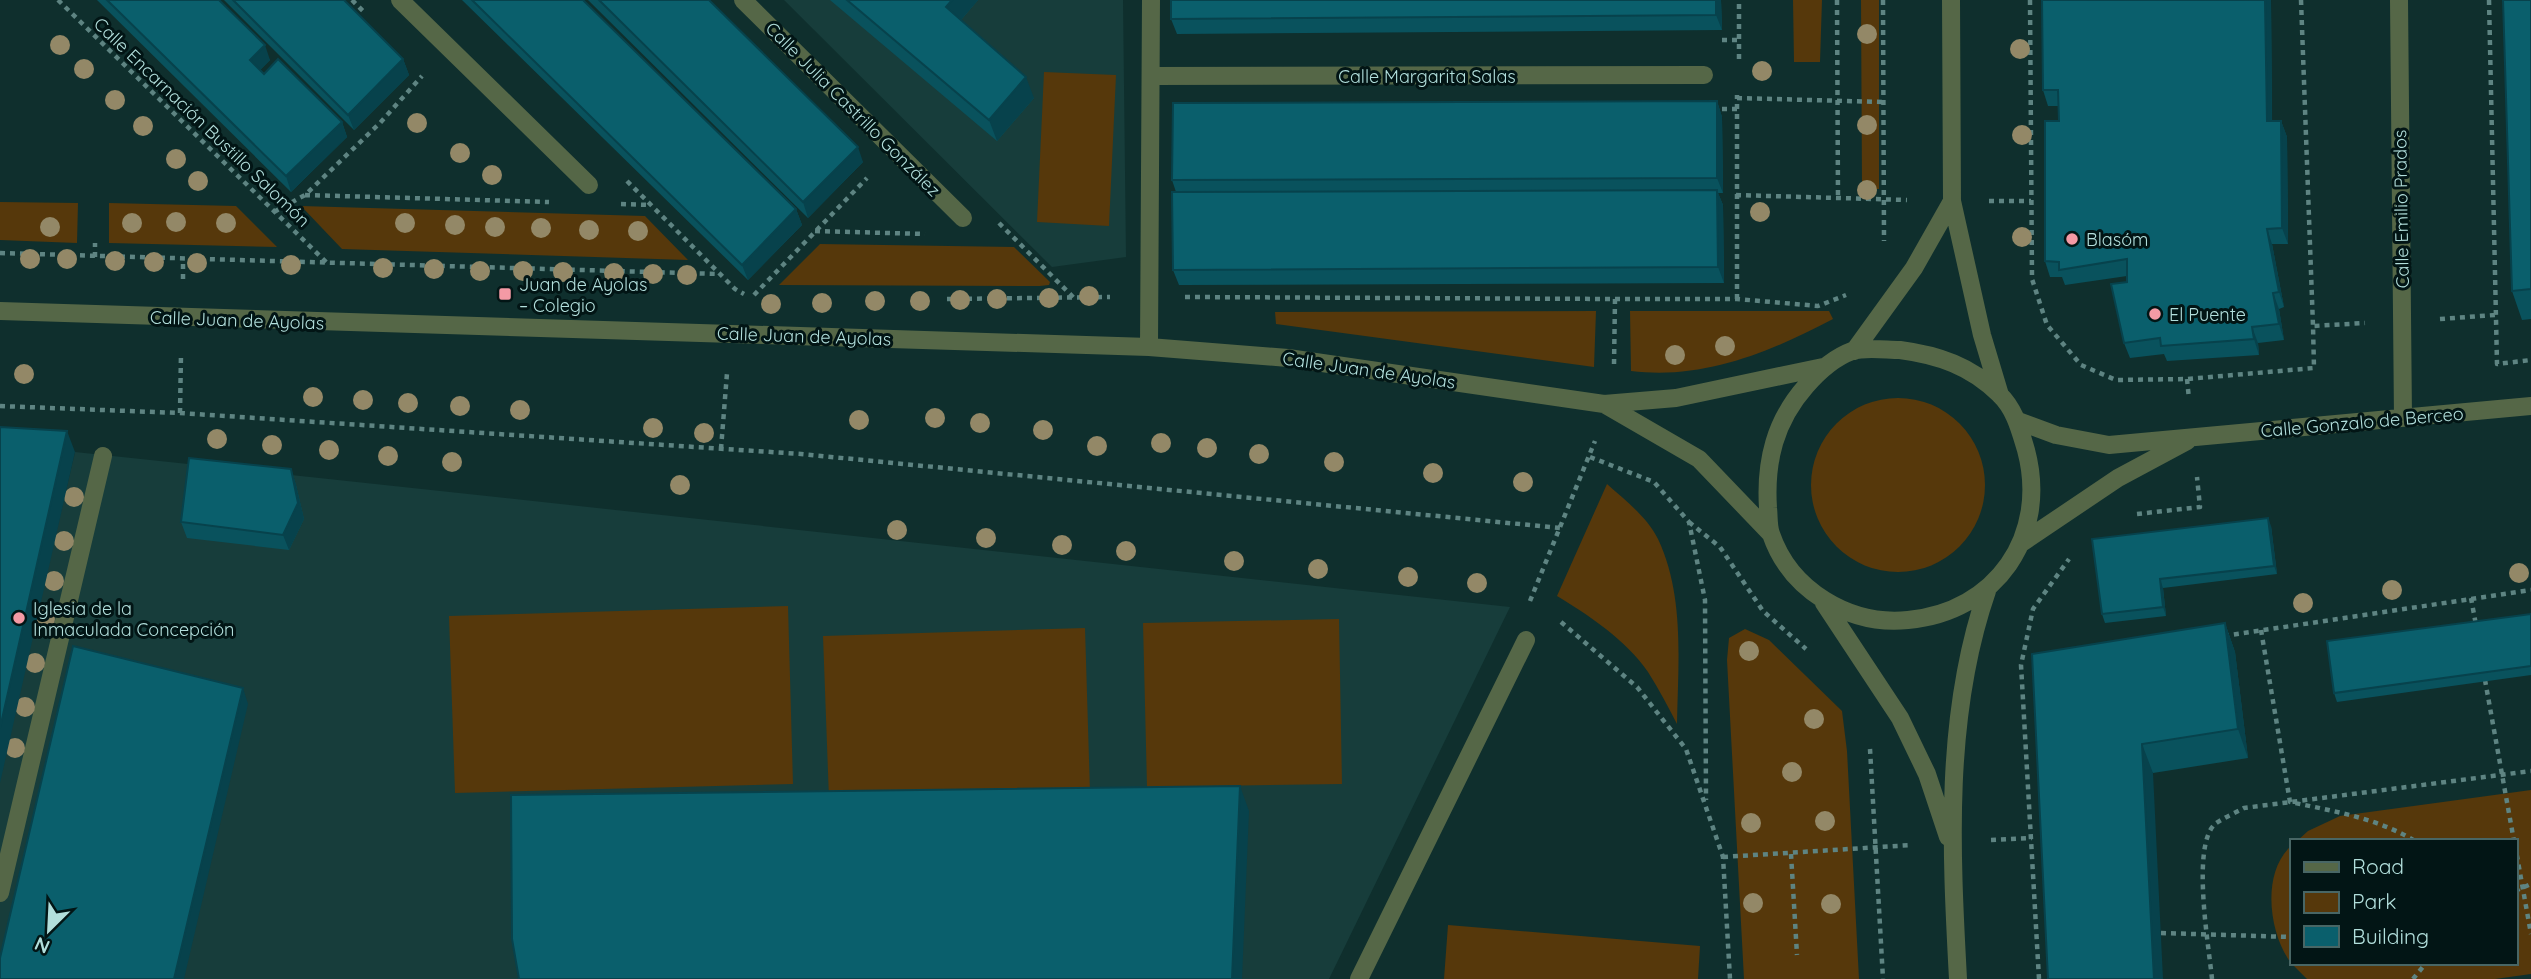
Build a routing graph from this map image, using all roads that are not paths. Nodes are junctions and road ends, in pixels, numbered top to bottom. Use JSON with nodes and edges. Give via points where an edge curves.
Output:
{"nodes":[{"id":1,"x":400,"y":0,"type":"edge"},
{"id":2,"x":743,"y":0,"type":"edge"},
{"id":3,"x":1151,"y":0,"type":"edge"},
{"id":4,"x":1951,"y":0,"type":"edge"},
{"id":5,"x":2399,"y":0,"type":"edge"},
{"id":6,"x":1704,"y":75,"type":"dead end"},
{"id":7,"x":1151,"y":76,"type":"junction"},
{"id":8,"x":589,"y":185,"type":"dead end"},
{"id":9,"x":1952,"y":201,"type":"junction"},
{"id":10,"x":963,"y":218,"type":"dead end"},
{"id":11,"x":0,"y":311,"type":"edge"},
{"id":12,"x":1149,"y":347,"type":"junction"},
{"id":13,"x":1854,"y":351,"type":"junction"},
{"id":14,"x":1823,"y":367,"type":"junction"},
{"id":15,"x":2000,"y":395,"type":"junction"},
{"id":16,"x":1604,"y":404,"type":"junction"},
{"id":17,"x":2531,"y":406,"type":"edge"},
{"id":18,"x":2403,"y":418,"type":"junction"},
{"id":19,"x":2018,"y":421,"type":"junction"},
{"id":20,"x":2193,"y":438,"type":"junction"},
{"id":21,"x":103,"y":456,"type":"dead end"},
{"id":22,"x":1770,"y":533,"type":"junction"},
{"id":23,"x":2020,"y":544,"type":"junction"},
{"id":24,"x":1987,"y":591,"type":"junction"},
{"id":25,"x":1825,"y":603,"type":"junction"},
{"id":26,"x":1526,"y":640,"type":"dead end"},
{"id":27,"x":1950,"y":843,"type":"junction"},
{"id":28,"x":0,"y":893,"type":"edge"},
{"id":29,"x":1359,"y":979,"type":"edge"},
{"id":30,"x":1958,"y":979,"type":"edge"}],
"edges":[{"from":1,"to":8,"type":"street"},
{"from":2,"to":10,"type":"street","name":"Calle Julia Castrillo González"},
{"from":3,"to":7,"type":"street"},
{"from":4,"to":9,"type":"street"},
{"from":5,"to":18,"type":"street","name":"Calle Emilio Prados"},
{"from":6,"to":7,"type":"street","name":"Calle Margarita Salas"},
{"from":7,"to":12,"type":"street"},
{"from":9,"to":13,"type":"street","via":[[1914,268]]},
{"from":9,"to":15,"type":"street"},
{"from":11,"to":12,"type":"street","name":"Calle Juan de Ayolas"},
{"from":12,"to":16,"type":"street","name":"Calle Juan de Ayolas","via":[[1287,358]]},
{"from":13,"to":14,"type":"street"},
{"from":13,"to":15,"type":"street","via":[[1936,355],[1966,368]]},
{"from":14,"to":16,"type":"street","name":"Calle Juan de Ayolas","via":[[1676,398]]},
{"from":14,"to":22,"type":"street","via":[[1793,401],[1771,446],[1767,489]]},
{"from":15,"to":19,"type":"street"},
{"from":16,"to":22,"type":"street","name":"Calle Juan de Ayolas","via":[[1699,459]]},
{"from":17,"to":18,"type":"street","name":"Calle Gonzalo de Berceo"},
{"from":18,"to":20,"type":"street","name":"Calle Gonzalo de Berceo"},
{"from":19,"to":20,"type":"street","name":"Calle Gonzalo de Berceo","via":[[2056,435],[2109,445]]},
{"from":19,"to":23,"type":"street","via":[[2030,483],[2030,508]]},
{"from":20,"to":23,"type":"street","name":"Calle Gonzalo de Berceo","via":[[2118,478]]},
{"from":21,"to":28,"type":"street"},
{"from":22,"to":25,"type":"street","via":[[1788,568]]},
{"from":23,"to":24,"type":"street"},
{"from":24,"to":25,"type":"street","via":[[1945,611],[1908,620],[1872,619]]},
{"from":24,"to":27,"type":"street","via":[[1971,638],[1960,703]]},
{"from":25,"to":27,"type":"street","via":[[1900,718],[1927,774]]},
{"from":26,"to":29,"type":"street"},
{"from":27,"to":30,"type":"street"}]}
